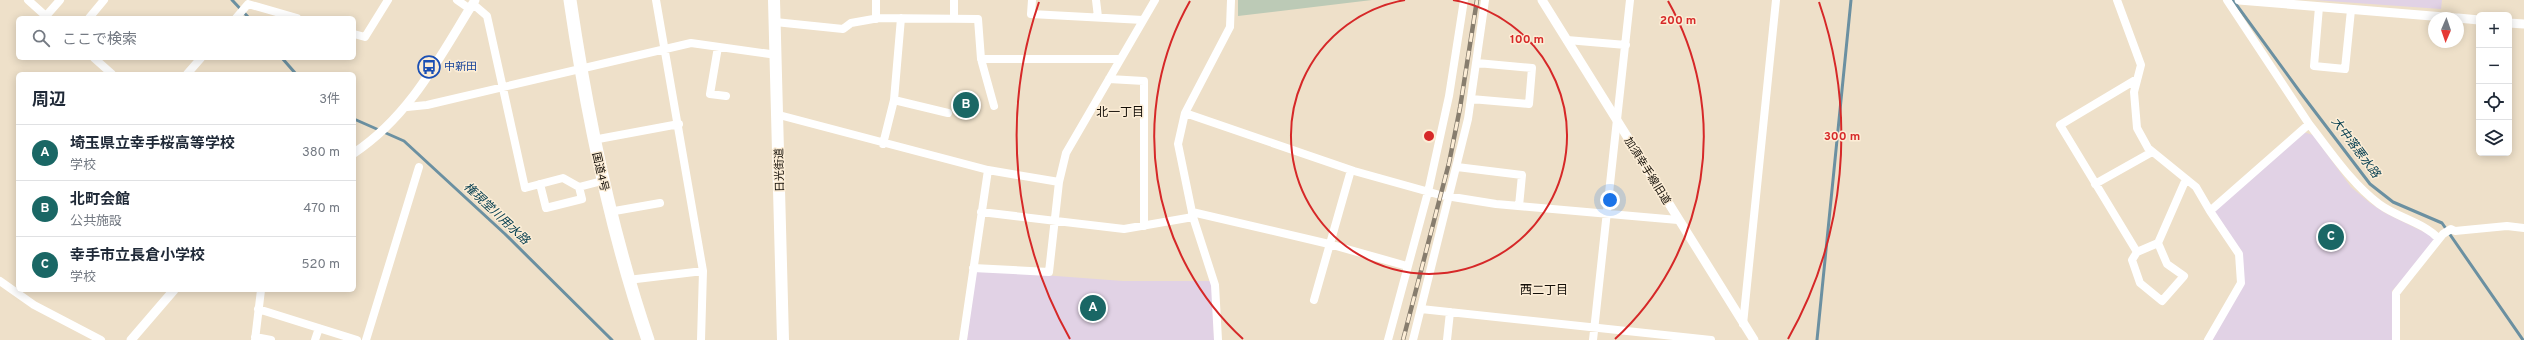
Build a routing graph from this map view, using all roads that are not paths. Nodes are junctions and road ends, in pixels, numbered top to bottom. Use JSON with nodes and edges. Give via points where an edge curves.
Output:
{"nodes":[{"id":1,"x":28,"y":0,"type":"edge"},
{"id":2,"x":60,"y":0,"type":"edge"},
{"id":3,"x":104,"y":0,"type":"edge"},
{"id":4,"x":388,"y":0,"type":"edge"},
{"id":5,"x":457,"y":0,"type":"edge"},
{"id":6,"x":570,"y":0,"type":"edge"},
{"id":7,"x":656,"y":0,"type":"edge"},
{"id":8,"x":774,"y":0,"type":"edge"},
{"id":9,"x":876,"y":0,"type":"edge"},
{"id":10,"x":954,"y":0,"type":"edge"},
{"id":11,"x":1032,"y":0,"type":"edge"},
{"id":12,"x":1096,"y":0,"type":"edge"},
{"id":13,"x":1155,"y":0,"type":"edge"},
{"id":14,"x":1231,"y":0,"type":"edge"},
{"id":15,"x":1464,"y":0,"type":"edge"},
{"id":16,"x":1485,"y":0,"type":"edge"},
{"id":17,"x":1542,"y":0,"type":"edge"},
{"id":18,"x":1630,"y":0,"type":"edge"},
{"id":19,"x":1776,"y":0,"type":"edge"},
{"id":20,"x":2117,"y":0,"type":"edge"},
{"id":21,"x":2227,"y":0,"type":"edge"},
{"id":22,"x":2242,"y":0,"type":"edge"},
{"id":23,"x":246,"y":2,"type":"edge"},
{"id":24,"x":473,"y":4,"type":"edge"},
{"id":25,"x":2319,"y":7,"type":"junction"},
{"id":26,"x":2351,"y":10,"type":"junction"},
{"id":27,"x":46,"y":16,"type":"edge"},
{"id":28,"x":48,"y":16,"type":"edge"},
{"id":29,"x":91,"y":16,"type":"edge"},
{"id":30,"x":237,"y":16,"type":"edge"},
{"id":31,"x":291,"y":16,"type":"edge"},
{"id":32,"x":2428,"y":16,"type":"edge"},
{"id":33,"x":1098,"y":17,"type":"junction"},
{"id":34,"x":901,"y":18,"type":"junction"},
{"id":35,"x":954,"y":18,"type":"junction"},
{"id":36,"x":876,"y":19,"type":"junction"},
{"id":37,"x":2464,"y":19,"type":"edge"},
{"id":38,"x":1143,"y":20,"type":"junction"},
{"id":39,"x":2476,"y":20,"type":"edge"},
{"id":40,"x":775,"y":22,"type":"junction"},
{"id":41,"x":2512,"y":23,"type":"edge"},
{"id":42,"x":2524,"y":24,"type":"edge"},
{"id":43,"x":356,"y":35,"type":"edge"},
{"id":44,"x":1567,"y":40,"type":"junction"},
{"id":45,"x":1626,"y":46,"type":"junction"},
{"id":46,"x":718,"y":47,"type":"junction"},
{"id":47,"x":666,"y":49,"type":"junction"},
{"id":48,"x":777,"y":55,"type":"junction"},
{"id":49,"x":981,"y":59,"type":"junction"},
{"id":50,"x":1120,"y":59,"type":"junction"},
{"id":51,"x":96,"y":60,"type":"edge"},
{"id":52,"x":199,"y":60,"type":"edge"},
{"id":53,"x":1477,"y":63,"type":"junction"},
{"id":54,"x":580,"y":70,"type":"junction"},
{"id":55,"x":110,"y":72,"type":"edge"},
{"id":56,"x":189,"y":72,"type":"edge"},
{"id":57,"x":1109,"y":79,"type":"junction"},
{"id":58,"x":2137,"y":79,"type":"junction"},
{"id":59,"x":502,"y":88,"type":"junction"},
{"id":60,"x":726,"y":96,"type":"dead end"},
{"id":61,"x":1471,"y":99,"type":"junction"},
{"id":62,"x":894,"y":100,"type":"junction"},
{"id":63,"x":994,"y":106,"type":"dead end"},
{"id":64,"x":407,"y":107,"type":"junction"},
{"id":65,"x":948,"y":113,"type":"dead end"},
{"id":66,"x":1184,"y":113,"type":"junction"},
{"id":67,"x":779,"y":115,"type":"junction"},
{"id":68,"x":1618,"y":122,"type":"junction"},
{"id":69,"x":679,"y":124,"type":"junction"},
{"id":70,"x":2309,"y":124,"type":"junction"},
{"id":71,"x":593,"y":140,"type":"junction"},
{"id":72,"x":883,"y":144,"type":"junction"},
{"id":73,"x":356,"y":152,"type":"edge"},
{"id":74,"x":2152,"y":152,"type":"junction"},
{"id":75,"x":419,"y":167,"type":"dead end"},
{"id":76,"x":1457,"y":167,"type":"junction"},
{"id":77,"x":988,"y":170,"type":"junction"},
{"id":78,"x":1351,"y":170,"type":"junction"},
{"id":79,"x":2186,"y":179,"type":"junction"},
{"id":80,"x":602,"y":181,"type":"junction"},
{"id":81,"x":1059,"y":182,"type":"junction"},
{"id":82,"x":540,"y":184,"type":"junction"},
{"id":83,"x":2095,"y":184,"type":"junction"},
{"id":84,"x":579,"y":187,"type":"junction"},
{"id":85,"x":1428,"y":192,"type":"junction"},
{"id":86,"x":1450,"y":197,"type":"junction"},
{"id":87,"x":660,"y":202,"type":"dead end"},
{"id":88,"x":1519,"y":206,"type":"junction"},
{"id":89,"x":2210,"y":211,"type":"junction"},
{"id":90,"x":609,"y":212,"type":"junction"},
{"id":91,"x":981,"y":212,"type":"junction"},
{"id":92,"x":1608,"y":212,"type":"junction"},
{"id":93,"x":1193,"y":214,"type":"junction"},
{"id":94,"x":1678,"y":220,"type":"junction"},
{"id":95,"x":1054,"y":221,"type":"junction"},
{"id":96,"x":1144,"y":226,"type":"junction"},
{"id":97,"x":2524,"y":228,"type":"edge"},
{"id":98,"x":2441,"y":237,"type":"junction"},
{"id":99,"x":2158,"y":243,"type":"junction"},
{"id":100,"x":1329,"y":244,"type":"junction"},
{"id":101,"x":2137,"y":252,"type":"junction"},
{"id":102,"x":1407,"y":266,"type":"junction"},
{"id":103,"x":973,"y":268,"type":"junction"},
{"id":104,"x":703,"y":271,"type":"junction"},
{"id":105,"x":628,"y":280,"type":"junction"},
{"id":106,"x":0,"y":281,"type":"edge"},
{"id":107,"x":16,"y":292,"type":"edge"},
{"id":108,"x":16,"y":292,"type":"edge"},
{"id":109,"x":172,"y":292,"type":"edge"},
{"id":110,"x":261,"y":292,"type":"edge"},
{"id":111,"x":1314,"y":300,"type":"dead end"},
{"id":112,"x":258,"y":309,"type":"junction"},
{"id":113,"x":1421,"y":309,"type":"junction"},
{"id":114,"x":1450,"y":312,"type":"junction"},
{"id":115,"x":1743,"y":324,"type":"junction"},
{"id":116,"x":1594,"y":327,"type":"junction"},
{"id":117,"x":319,"y":328,"type":"junction"},
{"id":118,"x":255,"y":338,"type":"edge"},
{"id":119,"x":100,"y":340,"type":"edge"},
{"id":120,"x":131,"y":340,"type":"edge"},
{"id":121,"x":271,"y":340,"type":"edge"},
{"id":122,"x":315,"y":340,"type":"edge"},
{"id":123,"x":357,"y":340,"type":"edge"},
{"id":124,"x":366,"y":340,"type":"edge"},
{"id":125,"x":648,"y":340,"type":"edge"},
{"id":126,"x":701,"y":340,"type":"edge"},
{"id":127,"x":783,"y":340,"type":"edge"},
{"id":128,"x":964,"y":340,"type":"edge"},
{"id":129,"x":1218,"y":340,"type":"edge"},
{"id":130,"x":1388,"y":340,"type":"edge"},
{"id":131,"x":1413,"y":340,"type":"edge"},
{"id":132,"x":1447,"y":340,"type":"edge"},
{"id":133,"x":1593,"y":340,"type":"edge"},
{"id":134,"x":1711,"y":340,"type":"edge"},
{"id":135,"x":1754,"y":340,"type":"edge"},
{"id":136,"x":2208,"y":340,"type":"edge"},
{"id":137,"x":2396,"y":340,"type":"edge"}],
"edges":[{"from":1,"to":27,"type":"street"},
{"from":2,"to":28,"type":"street"},
{"from":3,"to":29,"type":"street"},
{"from":4,"to":43,"type":"street","via":[[365,37]]},
{"from":5,"to":24,"type":"street"},
{"from":6,"to":54,"type":"highway","name":"国道4号"},
{"from":7,"to":47,"type":"street"},
{"from":8,"to":40,"type":"main road","name":"日光街道"},
{"from":9,"to":36,"type":"street"},
{"from":10,"to":35,"type":"street"},
{"from":11,"to":33,"type":"street","via":[[1031,14]]},
{"from":12,"to":33,"type":"street"},
{"from":13,"to":38,"type":"street"},
{"from":14,"to":66,"type":"street","via":[[1230,27]]},
{"from":15,"to":85,"type":"street","via":[[1449,96]]},
{"from":16,"to":53,"type":"street"},
{"from":17,"to":44,"type":"street","name":"加須幸手線旧道"},
{"from":18,"to":45,"type":"street"},
{"from":19,"to":115,"type":"street"},
{"from":20,"to":58,"type":"street","via":[[2141,65]]},
{"from":21,"to":70,"type":"street"},
{"from":22,"to":25,"type":"street"},
{"from":23,"to":30,"type":"street"},
{"from":23,"to":31,"type":"street"},
{"from":24,"to":59,"type":"street","via":[[487,16]]},
{"from":24,"to":64,"type":"street","via":[[425,83]]},
{"from":25,"to":26,"type":"street"},
{"from":25,"to":26,"type":"street","via":[[2314,66],[2345,69]]},
{"from":26,"to":32,"type":"street"},
{"from":33,"to":38,"type":"street"},
{"from":34,"to":35,"type":"street"},
{"from":34,"to":36,"type":"street"},
{"from":34,"to":62,"type":"street"},
{"from":35,"to":49,"type":"street","via":[[978,18]]},
{"from":36,"to":40,"type":"street","via":[[851,23],[844,30]]},
{"from":37,"to":39,"type":"street"},
{"from":38,"to":50,"type":"street"},
{"from":40,"to":48,"type":"main road","name":"日光街道"},
{"from":41,"to":42,"type":"street"},
{"from":44,"to":45,"type":"street"},
{"from":44,"to":68,"type":"street","name":"加須幸手線旧道"},
{"from":45,"to":68,"type":"street"},
{"from":46,"to":47,"type":"street","via":[[691,43]]},
{"from":46,"to":48,"type":"street"},
{"from":46,"to":60,"type":"street","via":[[710,94]]},
{"from":47,"to":54,"type":"street"},
{"from":47,"to":69,"type":"street"},
{"from":48,"to":67,"type":"main road","name":"日光街道"},
{"from":49,"to":50,"type":"street"},
{"from":49,"to":63,"type":"street"},
{"from":50,"to":57,"type":"street"},
{"from":51,"to":55,"type":"street"},
{"from":52,"to":56,"type":"street"},
{"from":53,"to":61,"type":"street"},
{"from":53,"to":61,"type":"street","via":[[1532,68],[1529,104]]},
{"from":54,"to":59,"type":"street"},
{"from":54,"to":71,"type":"highway","name":"国道4号"},
{"from":57,"to":81,"type":"street","via":[[1066,153]]},
{"from":57,"to":96,"type":"street","via":[[1144,81]]},
{"from":58,"to":74,"type":"street","via":[[2134,92],[2137,128]]},
{"from":58,"to":83,"type":"street","via":[[2060,125]]},
{"from":59,"to":64,"type":"street"},
{"from":59,"to":82,"type":"street","via":[[525,188]]},
{"from":61,"to":76,"type":"street"},
{"from":62,"to":65,"type":"street"},
{"from":62,"to":72,"type":"street"},
{"from":64,"to":73,"type":"street","via":[[391,124]]},
{"from":66,"to":78,"type":"street"},
{"from":66,"to":93,"type":"street","via":[[1178,144]]},
{"from":67,"to":72,"type":"street"},
{"from":67,"to":127,"type":"main road","name":"日光街道"},
{"from":68,"to":92,"type":"street"},
{"from":68,"to":94,"type":"street","name":"加須幸手線旧道"},
{"from":69,"to":71,"type":"street"},
{"from":69,"to":104,"type":"street"},
{"from":70,"to":89,"type":"street"},
{"from":70,"to":98,"type":"street","via":[[2362,191],[2396,216],[2430,229]]},
{"from":71,"to":80,"type":"highway","name":"国道4号"},
{"from":72,"to":77,"type":"street"},
{"from":74,"to":79,"type":"street"},
{"from":74,"to":83,"type":"street"},
{"from":75,"to":124,"type":"street"},
{"from":76,"to":86,"type":"street"},
{"from":76,"to":88,"type":"street","via":[[1522,175]]},
{"from":77,"to":81,"type":"street"},
{"from":77,"to":91,"type":"street"},
{"from":78,"to":85,"type":"street"},
{"from":78,"to":100,"type":"street"},
{"from":79,"to":89,"type":"street","via":[[2196,187]]},
{"from":79,"to":99,"type":"street"},
{"from":80,"to":84,"type":"street"},
{"from":80,"to":90,"type":"highway","name":"国道4号"},
{"from":81,"to":95,"type":"street"},
{"from":82,"to":84,"type":"street","via":[[563,178]]},
{"from":82,"to":84,"type":"street","via":[[546,208],[582,199]]},
{"from":83,"to":101,"type":"street"},
{"from":85,"to":86,"type":"street"},
{"from":85,"to":102,"type":"street"},
{"from":86,"to":88,"type":"street"},
{"from":86,"to":113,"type":"street"},
{"from":87,"to":90,"type":"street"},
{"from":88,"to":92,"type":"street"},
{"from":89,"to":136,"type":"street","via":[[2239,254],[2241,283]]},
{"from":90,"to":105,"type":"highway","name":"国道4号"},
{"from":91,"to":95,"type":"street"},
{"from":91,"to":103,"type":"street"},
{"from":92,"to":94,"type":"street"},
{"from":92,"to":116,"type":"street"},
{"from":93,"to":96,"type":"street"},
{"from":93,"to":100,"type":"street"},
{"from":93,"to":129,"type":"street","via":[[1215,285]]},
{"from":94,"to":115,"type":"street","name":"加須幸手線旧道"},
{"from":95,"to":96,"type":"street","via":[[1124,229]]},
{"from":95,"to":103,"type":"street","via":[[1049,272]]},
{"from":97,"to":98,"type":"street","via":[[2507,226],[2455,231],[2451,229]]},
{"from":98,"to":137,"type":"street","via":[[2396,293]]},
{"from":99,"to":101,"type":"street"},
{"from":99,"to":101,"type":"street","via":[[2167,264],[2184,276],[2162,302],[2140,283],[2132,260]]},
{"from":100,"to":102,"type":"street"},
{"from":100,"to":111,"type":"street"},
{"from":102,"to":130,"type":"street"},
{"from":103,"to":128,"type":"street"},
{"from":104,"to":105,"type":"street"},
{"from":104,"to":126,"type":"street"},
{"from":105,"to":125,"type":"highway","name":"国道4号"},
{"from":106,"to":107,"type":"street"},
{"from":108,"to":119,"type":"street"},
{"from":109,"to":120,"type":"street"},
{"from":110,"to":112,"type":"street"},
{"from":112,"to":117,"type":"street"},
{"from":112,"to":118,"type":"street"},
{"from":113,"to":114,"type":"street"},
{"from":113,"to":131,"type":"street"},
{"from":114,"to":116,"type":"street"},
{"from":114,"to":132,"type":"street"},
{"from":115,"to":135,"type":"street","name":"加須幸手線旧道"},
{"from":116,"to":133,"type":"street"},
{"from":116,"to":134,"type":"street"},
{"from":117,"to":122,"type":"street"},
{"from":117,"to":123,"type":"street"},
{"from":118,"to":121,"type":"street"}]}
